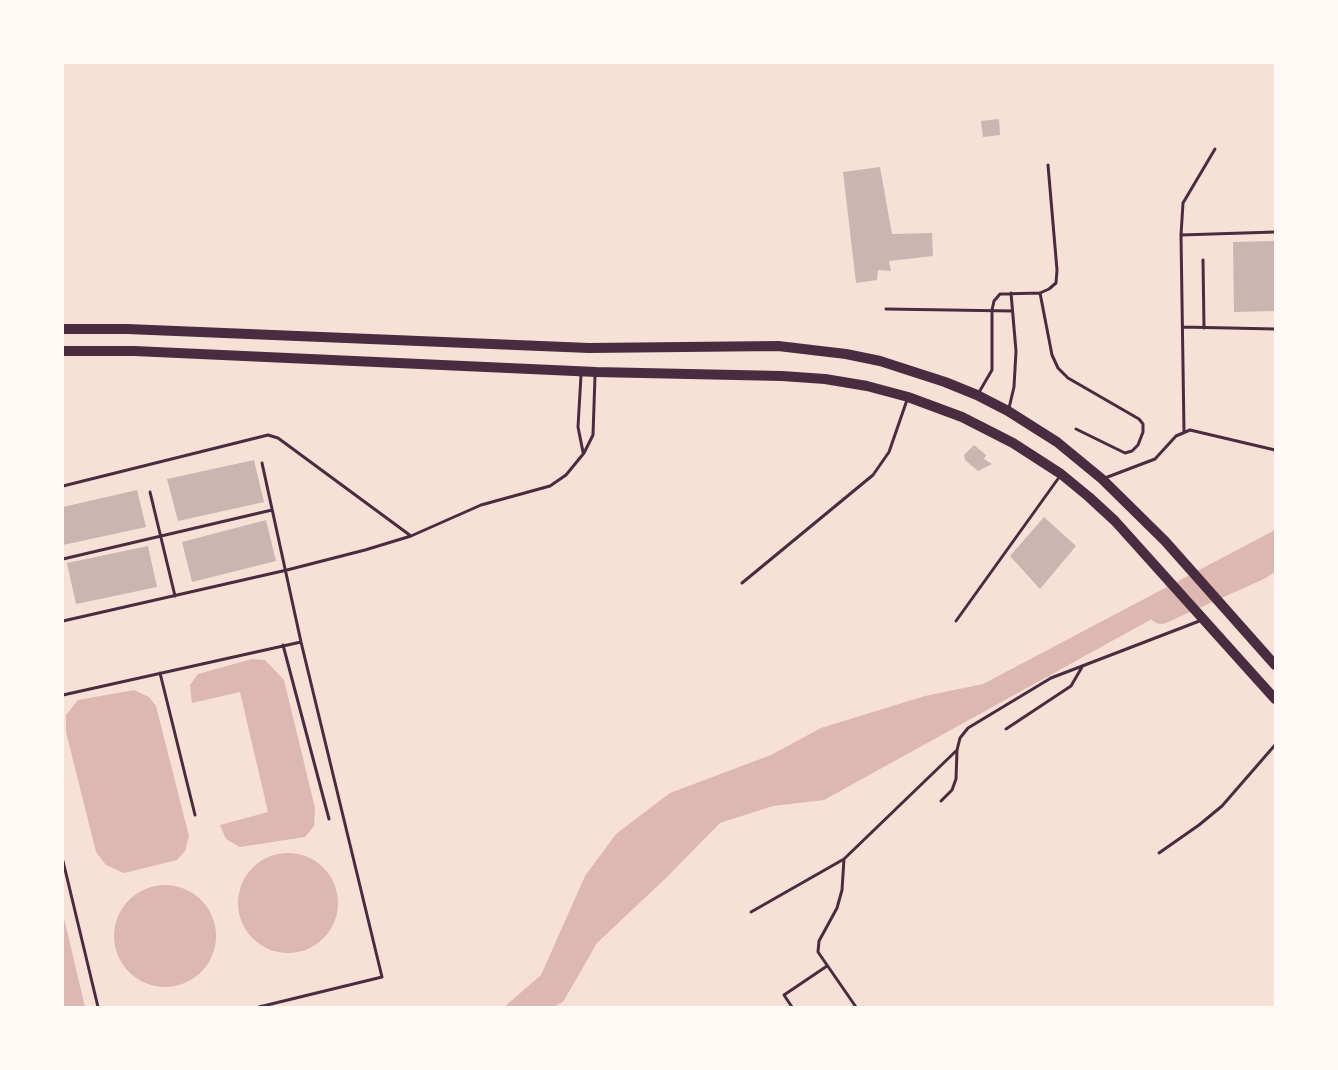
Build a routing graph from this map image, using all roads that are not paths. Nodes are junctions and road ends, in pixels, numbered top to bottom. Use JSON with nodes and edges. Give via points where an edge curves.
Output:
{"nodes":[{"id":1,"x":1215,"y":149,"type":"dead end"},
{"id":2,"x":1048,"y":165,"type":"dead end"},
{"id":3,"x":1275,"y":232,"type":"edge"},
{"id":4,"x":1181,"y":235,"type":"junction"},
{"id":5,"x":1203,"y":260,"type":"dead end"},
{"id":6,"x":1011,"y":293,"type":"junction"},
{"id":7,"x":1040,"y":293,"type":"junction"},
{"id":8,"x":886,"y":309,"type":"dead end"},
{"id":9,"x":992,"y":310,"type":"junction"},
{"id":10,"x":1012,"y":311,"type":"junction"},
{"id":11,"x":1183,"y":327,"type":"junction"},
{"id":12,"x":63,"y":328,"type":"edge"},
{"id":13,"x":1204,"y":328,"type":"junction"},
{"id":14,"x":1275,"y":329,"type":"edge"},
{"id":15,"x":63,"y":351,"type":"edge"},
{"id":16,"x":581,"y":371,"type":"junction"},
{"id":17,"x":596,"y":372,"type":"junction"},
{"id":18,"x":977,"y":395,"type":"junction"},
{"id":19,"x":908,"y":397,"type":"junction"},
{"id":20,"x":1008,"y":411,"type":"junction"},
{"id":21,"x":1076,"y":429,"type":"dead end"},
{"id":22,"x":1184,"y":432,"type":"junction"},
{"id":23,"x":1275,"y":450,"type":"edge"},
{"id":24,"x":584,"y":453,"type":"junction"},
{"id":25,"x":262,"y":463,"type":"dead end"},
{"id":26,"x":1061,"y":474,"type":"junction"},
{"id":27,"x":1102,"y":479,"type":"junction"},
{"id":28,"x":63,"y":486,"type":"edge"},
{"id":29,"x":150,"y":492,"type":"dead end"},
{"id":30,"x":272,"y":510,"type":"junction"},
{"id":31,"x":160,"y":536,"type":"junction"},
{"id":32,"x":411,"y":536,"type":"junction"},
{"id":33,"x":63,"y":559,"type":"edge"},
{"id":34,"x":287,"y":570,"type":"junction"},
{"id":35,"x":742,"y":583,"type":"dead end"},
{"id":36,"x":175,"y":596,"type":"junction"},
{"id":37,"x":1201,"y":616,"type":"junction"},
{"id":38,"x":63,"y":621,"type":"edge"},
{"id":39,"x":956,"y":621,"type":"dead end"},
{"id":40,"x":301,"y":642,"type":"junction"},
{"id":41,"x":283,"y":645,"type":"junction"},
{"id":42,"x":1083,"y":665,"type":"junction"},
{"id":43,"x":1275,"y":665,"type":"edge"},
{"id":44,"x":160,"y":673,"type":"junction"},
{"id":45,"x":63,"y":694,"type":"edge"},
{"id":46,"x":1275,"y":699,"type":"edge"},
{"id":47,"x":1006,"y":729,"type":"dead end"},
{"id":48,"x":1275,"y":745,"type":"edge"},
{"id":49,"x":957,"y":750,"type":"junction"},
{"id":50,"x":941,"y":801,"type":"dead end"},
{"id":51,"x":195,"y":815,"type":"dead end"},
{"id":52,"x":329,"y":819,"type":"dead end"},
{"id":53,"x":1159,"y":853,"type":"dead end"},
{"id":54,"x":844,"y":859,"type":"junction"},
{"id":55,"x":63,"y":861,"type":"edge"},
{"id":56,"x":751,"y":912,"type":"dead end"},
{"id":57,"x":827,"y":966,"type":"junction"},
{"id":58,"x":98,"y":1007,"type":"edge"},
{"id":59,"x":260,"y":1007,"type":"edge"},
{"id":60,"x":792,"y":1007,"type":"edge"},
{"id":61,"x":856,"y":1007,"type":"edge"}],
"edges":[{"from":1,"to":4,"type":"lane","via":[[1183,203]]},
{"from":2,"to":7,"type":"lane","via":[[1057,270],[1056,283]]},
{"from":3,"to":4,"type":"lane"},
{"from":4,"to":11,"type":"lane"},
{"from":5,"to":13,"type":"lane"},
{"from":6,"to":7,"type":"lane"},
{"from":6,"to":9,"type":"lane","via":[[1000,294]]},
{"from":6,"to":10,"type":"lane"},
{"from":7,"to":21,"type":"lane","via":[[1058,368],[1143,424],[1138,446],[1125,453]]},
{"from":8,"to":9,"type":"lane"},
{"from":9,"to":10,"type":"lane"},
{"from":9,"to":18,"type":"lane","via":[[992,370]]},
{"from":10,"to":20,"type":"lane","via":[[1016,351]]},
{"from":11,"to":13,"type":"lane"},
{"from":11,"to":22,"type":"lane"},
{"from":12,"to":18,"type":"highway","via":[[589,348],[778,346],[880,361]]},
{"from":13,"to":14,"type":"lane"},
{"from":15,"to":16,"type":"highway","via":[[146,351]]},
{"from":16,"to":17,"type":"highway"},
{"from":16,"to":24,"type":"lane","via":[[578,427]]},
{"from":17,"to":19,"type":"highway","via":[[825,379]]},
{"from":17,"to":24,"type":"lane","via":[[593,435]]},
{"from":18,"to":20,"type":"highway"},
{"from":19,"to":26,"type":"highway","via":[[988,429]]},
{"from":19,"to":35,"type":"lane","via":[[889,452],[873,475]]},
{"from":20,"to":27,"type":"highway","via":[[1057,442]]},
{"from":22,"to":23,"type":"lane","via":[[1202,432]]},
{"from":22,"to":27,"type":"lane","via":[[1155,459]]},
{"from":24,"to":32,"type":"lane","via":[[566,475],[550,486],[481,505]]},
{"from":25,"to":30,"type":"lane"},
{"from":26,"to":37,"type":"highway","via":[[1114,521]]},
{"from":26,"to":39,"type":"lane"},
{"from":27,"to":43,"type":"highway","via":[[1165,541]]},
{"from":28,"to":32,"type":"lane","via":[[268,435],[278,438]]},
{"from":29,"to":31,"type":"lane"},
{"from":30,"to":31,"type":"lane"},
{"from":30,"to":34,"type":"lane"},
{"from":31,"to":33,"type":"lane"},
{"from":31,"to":36,"type":"lane"},
{"from":32,"to":34,"type":"lane"},
{"from":34,"to":36,"type":"lane"},
{"from":34,"to":40,"type":"lane"},
{"from":36,"to":38,"type":"lane"},
{"from":37,"to":42,"type":"lane"},
{"from":37,"to":46,"type":"highway"},
{"from":40,"to":41,"type":"lane"},
{"from":40,"to":59,"type":"lane","via":[[382,977]]},
{"from":41,"to":44,"type":"lane"},
{"from":41,"to":52,"type":"lane"},
{"from":42,"to":47,"type":"lane","via":[[1071,686]]},
{"from":42,"to":49,"type":"lane","via":[[1051,678],[969,728],[960,738]]},
{"from":44,"to":45,"type":"lane"},
{"from":44,"to":51,"type":"lane"},
{"from":48,"to":53,"type":"lane","via":[[1222,806]]},
{"from":49,"to":50,"type":"lane","via":[[956,779]]},
{"from":49,"to":54,"type":"lane"},
{"from":54,"to":56,"type":"lane"},
{"from":54,"to":57,"type":"lane","via":[[837,908],[819,941],[818,952]]},
{"from":55,"to":58,"type":"lane"},
{"from":57,"to":60,"type":"lane","via":[[784,995]]},
{"from":57,"to":61,"type":"lane"}]}
